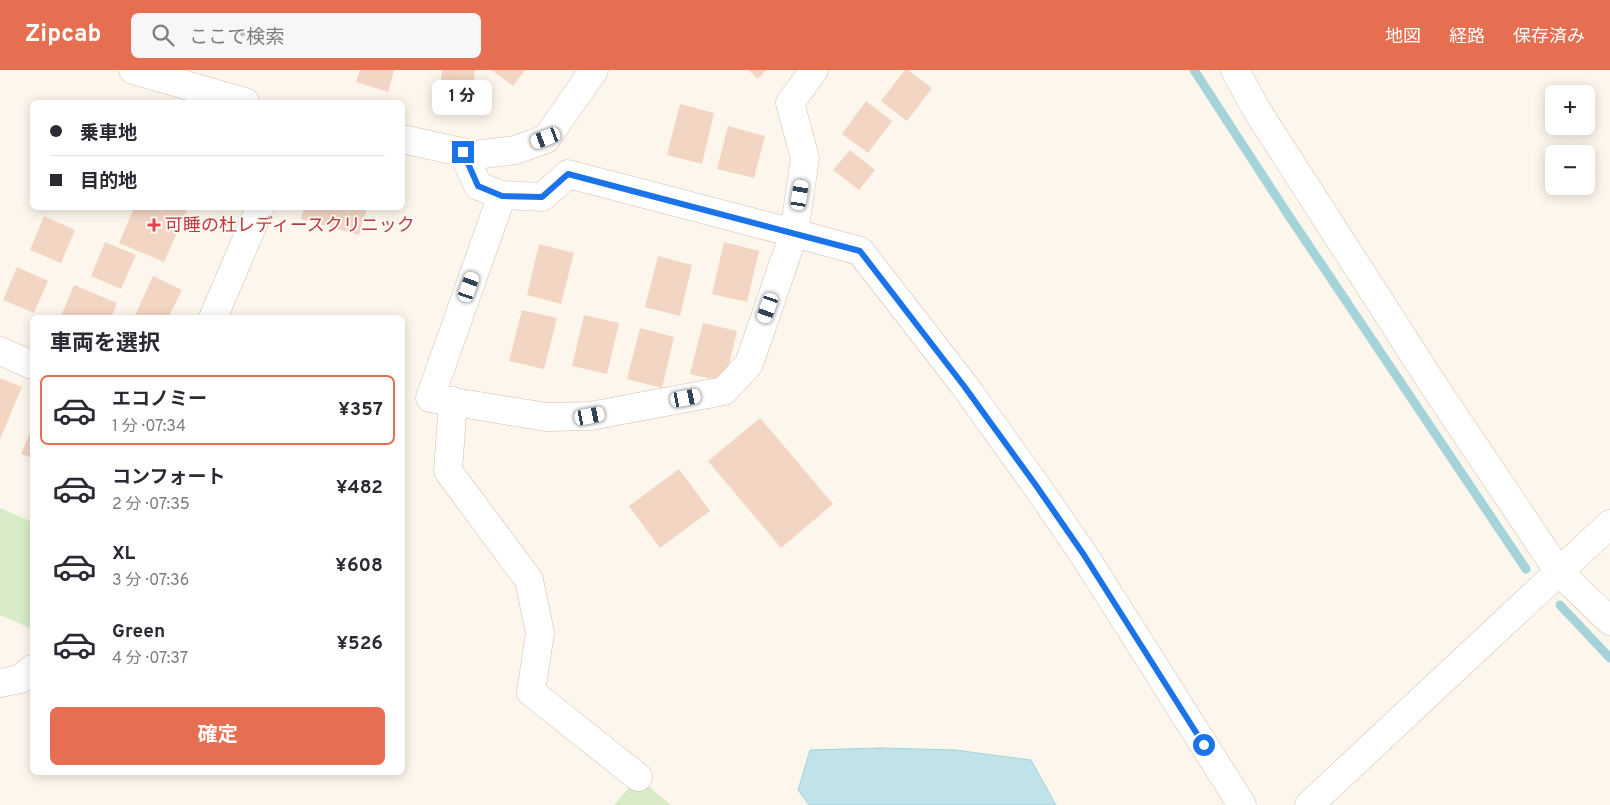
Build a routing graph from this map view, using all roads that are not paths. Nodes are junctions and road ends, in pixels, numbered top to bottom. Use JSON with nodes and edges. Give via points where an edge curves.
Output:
{"nodes":[{"id":1,"x":133,"y":70,"type":"edge"},
{"id":2,"x":594,"y":70,"type":"edge"},
{"id":3,"x":814,"y":70,"type":"edge"},
{"id":4,"x":1235,"y":70,"type":"edge"},
{"id":5,"x":238,"y":100,"type":"edge"},
{"id":6,"x":405,"y":140,"type":"edge"},
{"id":7,"x":463,"y":152,"type":"junction"},
{"id":8,"x":502,"y":196,"type":"junction"},
{"id":9,"x":259,"y":210,"type":"edge"},
{"id":10,"x":794,"y":233,"type":"junction"},
{"id":11,"x":214,"y":315,"type":"edge"},
{"id":12,"x":0,"y":351,"type":"edge"},
{"id":13,"x":30,"y":364,"type":"edge"},
{"id":14,"x":453,"y":401,"type":"junction"},
{"id":15,"x":1610,"y":524,"type":"edge"},
{"id":16,"x":1559,"y":572,"type":"junction"},
{"id":17,"x":1610,"y":621,"type":"edge"},
{"id":18,"x":30,"y":671,"type":"edge"},
{"id":19,"x":0,"y":683,"type":"edge"},
{"id":20,"x":638,"y":777,"type":"dead end"},
{"id":21,"x":1242,"y":805,"type":"edge"},
{"id":22,"x":1308,"y":805,"type":"edge"}],
"edges":[{"from":1,"to":5,"type":"street"},
{"from":2,"to":7,"type":"street","via":[[546,138],[515,150],[476,156]]},
{"from":3,"to":10,"type":"street","via":[[790,103],[805,158]]},
{"from":4,"to":16,"type":"street","via":[[1256,109],[1434,386]]},
{"from":6,"to":7,"type":"street"},
{"from":7,"to":8,"type":"street","via":[[478,186]]},
{"from":8,"to":10,"type":"street","via":[[542,197],[568,174]]},
{"from":8,"to":14,"type":"street","via":[[430,398]]},
{"from":9,"to":11,"type":"street"},
{"from":10,"to":14,"type":"street","via":[[749,364],[724,391],[590,416],[546,417]]},
{"from":10,"to":21,"type":"street","via":[[860,251],[964,386],[1084,555]]},
{"from":12,"to":13,"type":"street"},
{"from":14,"to":20,"type":"street","via":[[448,471],[529,580],[540,632],[531,692]]},
{"from":15,"to":16,"type":"street"},
{"from":16,"to":17,"type":"street"},
{"from":16,"to":22,"type":"street"},
{"from":18,"to":19,"type":"street","via":[[20,679]]}]}
